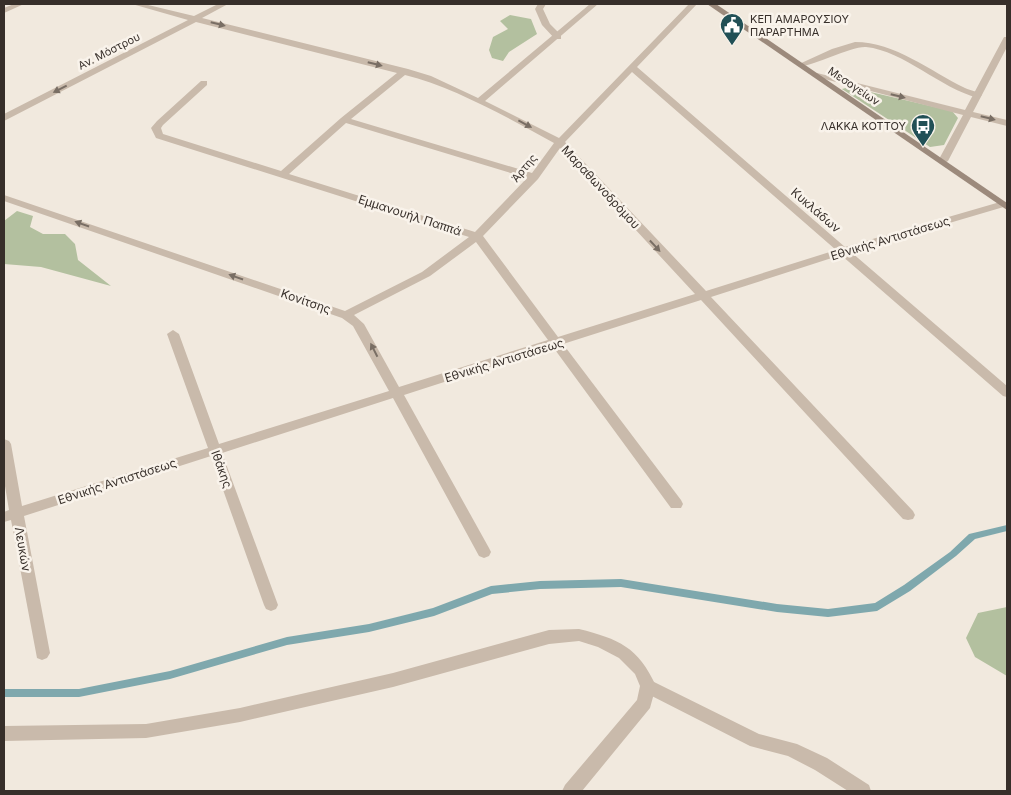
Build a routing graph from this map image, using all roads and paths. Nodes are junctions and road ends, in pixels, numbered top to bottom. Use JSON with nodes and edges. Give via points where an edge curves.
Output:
{"nodes":[{"id":1,"x":20,"y":4,"type":"edge"},
{"id":2,"x":136,"y":4,"type":"edge"},
{"id":3,"x":224,"y":4,"type":"edge"},
{"id":4,"x":542,"y":4,"type":"edge"},
{"id":5,"x":594,"y":4,"type":"edge"},
{"id":6,"x":693,"y":4,"type":"edge"},
{"id":7,"x":711,"y":4,"type":"edge"},
{"id":8,"x":4,"y":11,"type":"edge"},
{"id":9,"x":197,"y":19,"type":"junction"},
{"id":10,"x":558,"y":37,"type":"junction"},
{"id":11,"x":1007,"y":39,"type":"edge"},
{"id":12,"x":801,"y":65,"type":"junction"},
{"id":13,"x":632,"y":67,"type":"junction"},
{"id":14,"x":405,"y":72,"type":"junction"},
{"id":15,"x":817,"y":76,"type":"junction"},
{"id":16,"x":204,"y":83,"type":"dead end"},
{"id":17,"x":978,"y":95,"type":"junction"},
{"id":18,"x":479,"y":102,"type":"junction"},
{"id":19,"x":968,"y":113,"type":"junction"},
{"id":20,"x":4,"y":118,"type":"edge"},
{"id":21,"x":344,"y":120,"type":"junction"},
{"id":22,"x":1007,"y":123,"type":"edge"},
{"id":23,"x":560,"y":142,"type":"junction"},
{"id":24,"x":943,"y":161,"type":"junction"},
{"id":25,"x":283,"y":174,"type":"junction"},
{"id":26,"x":534,"y":178,"type":"junction"},
{"id":27,"x":4,"y":198,"type":"edge"},
{"id":28,"x":15,"y":201,"type":"junction"},
{"id":29,"x":1006,"y":205,"type":"edge"},
{"id":30,"x":4,"y":210,"type":"edge"},
{"id":31,"x":477,"y":236,"type":"junction"},
{"id":32,"x":844,"y":251,"type":"junction"},
{"id":33,"x":702,"y":297,"type":"junction"},
{"id":34,"x":346,"y":315,"type":"junction"},
{"id":35,"x":173,"y":334,"type":"dead end"},
{"id":36,"x":557,"y":343,"type":"junction"},
{"id":37,"x":1007,"y":393,"type":"edge"},
{"id":38,"x":396,"y":394,"type":"junction"},
{"id":39,"x":4,"y":444,"type":"edge"},
{"id":40,"x":214,"y":450,"type":"junction"},
{"id":41,"x":676,"y":504,"type":"dead end"},
{"id":42,"x":10,"y":515,"type":"edge"},
{"id":43,"x":908,"y":515,"type":"dead end"},
{"id":44,"x":484,"y":552,"type":"dead end"},
{"id":45,"x":271,"y":605,"type":"dead end"},
{"id":46,"x":42,"y":654,"type":"dead end"},
{"id":47,"x":648,"y":686,"type":"junction"},
{"id":48,"x":4,"y":734,"type":"edge"},
{"id":49,"x":570,"y":791,"type":"edge"},
{"id":50,"x":863,"y":791,"type":"edge"}],
"edges":[{"from":1,"to":8,"type":"street"},
{"from":2,"to":9,"type":"street","name":"Μαραθωνοδρόμου"},
{"from":3,"to":9,"type":"street","name":"Αν. Μόστρου"},
{"from":4,"to":10,"type":"street","via":[[539,9],[541,17]]},
{"from":5,"to":10,"type":"street"},
{"from":6,"to":13,"type":"street","name":"Άρτης"},
{"from":7,"to":12,"type":"street","name":"Μεσογείων"},
{"from":9,"to":14,"type":"street","name":"Μαραθωνοδρόμου","one_way":true},
{"from":9,"to":20,"type":"street","name":"Αν. Μόστρου","one_way":true},
{"from":10,"to":18,"type":"street"},
{"from":11,"to":17,"type":"street"},
{"from":12,"to":15,"type":"street","name":"Μεσογείων"},
{"from":12,"to":17,"type":"street","via":[[856,44],[867,44],[887,50],[964,91]]},
{"from":13,"to":23,"type":"street","name":"Άρτης"},
{"from":13,"to":32,"type":"street","name":"Κυκλάδων"},
{"from":14,"to":18,"type":"street","name":"Μαραθωνοδρόμου","via":[[428,78]]},
{"from":14,"to":21,"type":"street"},
{"from":15,"to":19,"type":"street","one_way":true},
{"from":15,"to":24,"type":"street","name":"Μεσογείων"},
{"from":16,"to":25,"type":"street","name":"Εμμανουήλ Παππά","via":[[160,123],[156,128],[159,136],[182,146]]},
{"from":17,"to":19,"type":"street"},
{"from":18,"to":23,"type":"street","name":"Μαραθωνοδρόμου","one_way":true},
{"from":19,"to":22,"type":"street","one_way":true},
{"from":19,"to":24,"type":"street"},
{"from":21,"to":25,"type":"street"},
{"from":21,"to":26,"type":"street"},
{"from":23,"to":26,"type":"street","name":"Άρτης"},
{"from":23,"to":33,"type":"street","name":"Μαραθωνοδρόμου","one_way":true},
{"from":24,"to":29,"type":"street","name":"Μεσογείων"},
{"from":25,"to":31,"type":"street","name":"Εμμανουήλ Παππά"},
{"from":26,"to":31,"type":"street","name":"Άρτης"},
{"from":27,"to":28,"type":"street","name":"Κονίτσης"},
{"from":28,"to":30,"type":"street"},
{"from":34,"to":28,"type":"street","name":"Κονίτσης","one_way":true},
{"from":29,"to":32,"type":"street","name":"Εθνικής Αντιστάσεως"},
{"from":31,"to":34,"type":"street","name":"Άρτης","via":[[426,274]]},
{"from":31,"to":36,"type":"street","name":"Εμμανουήλ Παππά"},
{"from":32,"to":33,"type":"street","name":"Εθνικής Αντιστάσεως"},
{"from":32,"to":37,"type":"street","name":"Κυκλάδων"},
{"from":33,"to":36,"type":"street","name":"Εθνικής Αντιστάσεως"},
{"from":33,"to":43,"type":"street","name":"Μαραθωνοδρόμου"},
{"from":38,"to":34,"type":"street","name":"Κονίτσης","one_way":true,"via":[[365,332]]},
{"from":35,"to":40,"type":"street","name":"Ιθάκης"},
{"from":36,"to":38,"type":"street","name":"Εθνικής Αντιστάσεως"},
{"from":36,"to":41,"type":"street","name":"Εμμανουήλ Παππά"},
{"from":38,"to":40,"type":"street","name":"Εθνικής Αντιστάσεως"},
{"from":38,"to":44,"type":"street","name":"Κονίτσης"},
{"from":39,"to":42,"type":"street","name":"Λευκών"},
{"from":40,"to":42,"type":"street","name":"Εθνικής Αντιστάσεως"},
{"from":40,"to":45,"type":"street","name":"Ιθάκης"},
{"from":42,"to":46,"type":"street","name":"Λευκών"},
{"from":47,"to":48,"type":"street","via":[[641,670],[624,654],[602,641],[579,634],[549,637],[393,680],[240,715],[146,731]]},
{"from":47,"to":49,"type":"street","via":[[644,703]]},
{"from":47,"to":50,"type":"street","via":[[756,741],[791,749]]}]}
